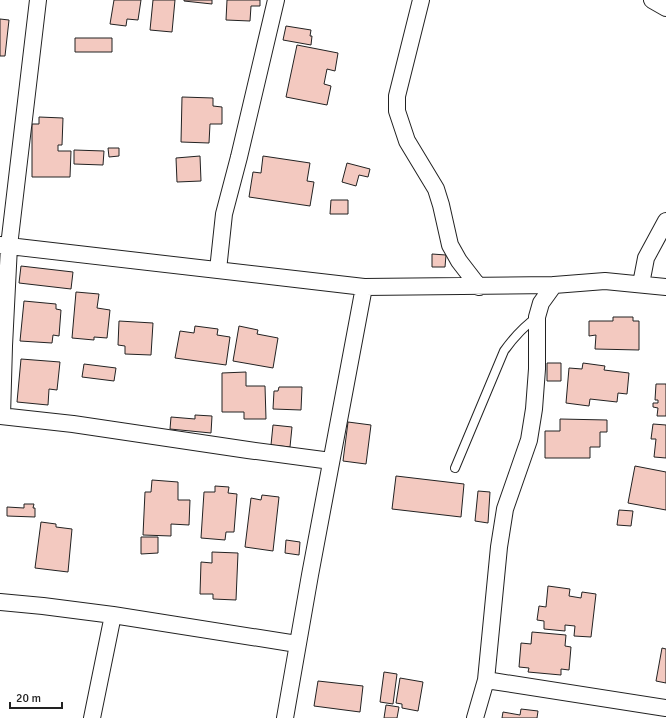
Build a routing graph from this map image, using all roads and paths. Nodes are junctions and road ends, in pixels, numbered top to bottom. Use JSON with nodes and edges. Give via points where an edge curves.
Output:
{"nodes":[{"id":1,"x":38,"y":0,"type":"edge"},
{"id":2,"x":276,"y":0,"type":"edge"},
{"id":3,"x":421,"y":0,"type":"edge"},
{"id":4,"x":652,"y":0,"type":"edge"},
{"id":5,"x":666,"y":8,"type":"edge"},
{"id":6,"x":666,"y":221,"type":"edge"},
{"id":7,"x":5,"y":246,"type":"edge"},
{"id":8,"x":218,"y":270,"type":"junction"},
{"id":9,"x":641,"y":284,"type":"junction"},
{"id":10,"x":554,"y":285,"type":"junction"},
{"id":11,"x":479,"y":286,"type":"junction"},
{"id":12,"x":364,"y":287,"type":"junction"},
{"id":13,"x":666,"y":287,"type":"edge"},
{"id":14,"x":537,"y":317,"type":"junction"},
{"id":15,"x":1,"y":416,"type":"edge"},
{"id":16,"x":331,"y":461,"type":"junction"},
{"id":17,"x":454,"y":468,"type":"dead end"},
{"id":18,"x":0,"y":602,"type":"edge"},
{"id":19,"x":113,"y":615,"type":"junction"},
{"id":20,"x":297,"y":644,"type":"junction"},
{"id":21,"x":486,"y":680,"type":"junction"},
{"id":22,"x":666,"y":708,"type":"edge"},
{"id":23,"x":92,"y":718,"type":"edge"},
{"id":24,"x":285,"y":718,"type":"edge"},
{"id":25,"x":475,"y":718,"type":"edge"}],
"edges":[{"from":1,"to":7,"type":"street"},
{"from":2,"to":8,"type":"street","via":[[240,157],[224,214]]},
{"from":3,"to":11,"type":"street","via":[[397,96],[397,111],[407,141],[436,189],[450,245]]},
{"from":4,"to":5,"type":"street"},
{"from":6,"to":9,"type":"street","via":[[646,258]]},
{"from":7,"to":8,"type":"street"},
{"from":7,"to":15,"type":"street"},
{"from":8,"to":12,"type":"street"},
{"from":9,"to":10,"type":"street","via":[[605,281]]},
{"from":9,"to":13,"type":"street"},
{"from":10,"to":11,"type":"street"},
{"from":10,"to":14,"type":"street","via":[[542,303]]},
{"from":11,"to":12,"type":"street"},
{"from":12,"to":16,"type":"street"},
{"from":14,"to":17,"type":"lane","via":[[513,338],[504,351]]},
{"from":14,"to":21,"type":"street","via":[[534,409],[529,440],[505,509],[498,547]]},
{"from":15,"to":16,"type":"street"},
{"from":16,"to":20,"type":"street"},
{"from":18,"to":19,"type":"street"},
{"from":19,"to":20,"type":"street"},
{"from":19,"to":23,"type":"street"},
{"from":20,"to":24,"type":"street"},
{"from":21,"to":22,"type":"street"},
{"from":21,"to":25,"type":"street"}]}
